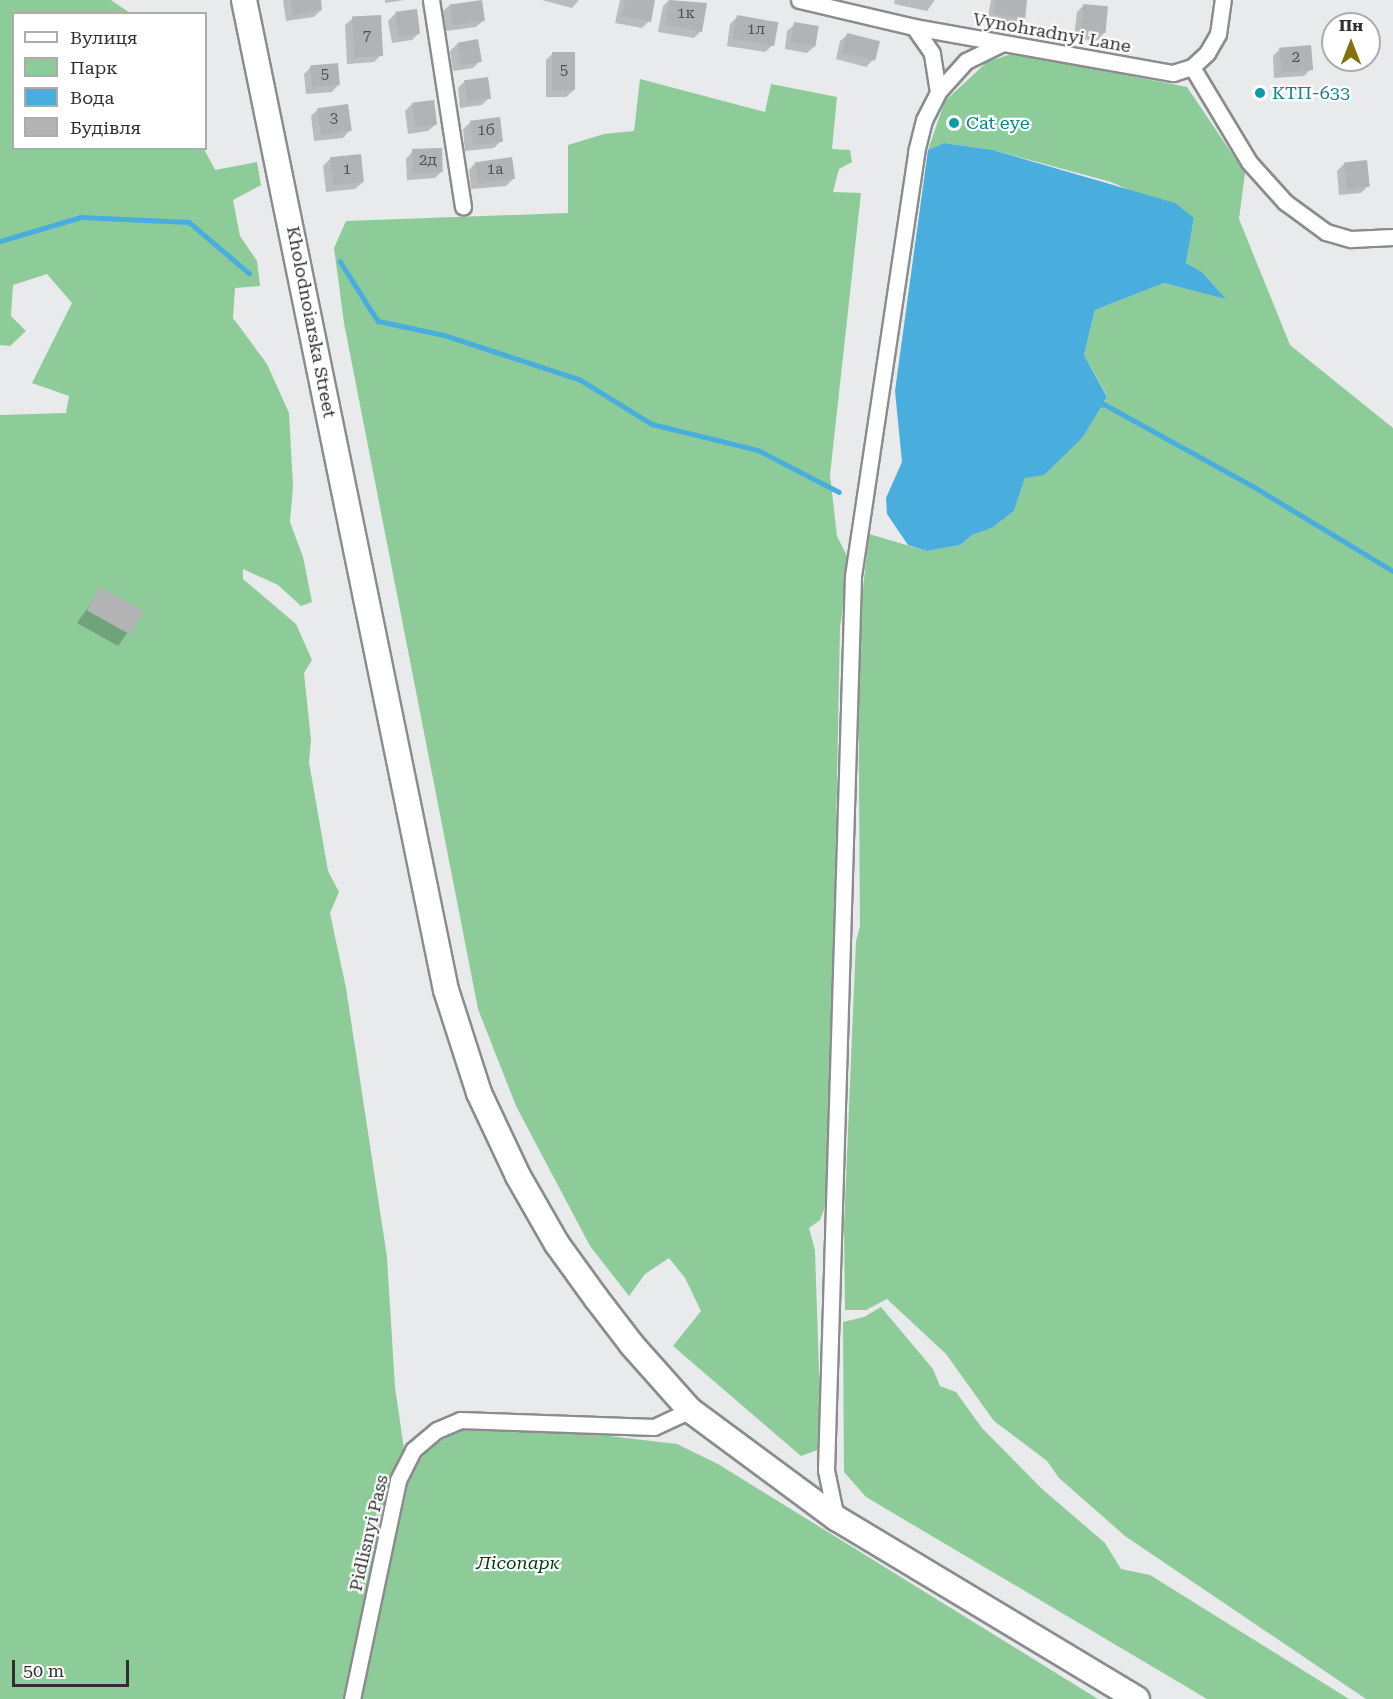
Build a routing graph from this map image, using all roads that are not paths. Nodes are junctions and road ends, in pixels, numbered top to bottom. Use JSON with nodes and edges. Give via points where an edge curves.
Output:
{"nodes":[{"id":1,"x":244,"y":0,"type":"edge"},
{"id":2,"x":431,"y":0,"type":"edge"},
{"id":3,"x":800,"y":0,"type":"edge"},
{"id":4,"x":1223,"y":0,"type":"edge"},
{"id":5,"x":914,"y":27,"type":"junction"},
{"id":6,"x":1003,"y":44,"type":"junction"},
{"id":7,"x":1192,"y":67,"type":"junction"},
{"id":8,"x":938,"y":92,"type":"junction"},
{"id":9,"x":464,"y":207,"type":"dead end"},
{"id":10,"x":1393,"y":237,"type":"edge"},
{"id":11,"x":690,"y":1410,"type":"junction"},
{"id":12,"x":836,"y":1518,"type":"junction"},
{"id":13,"x":352,"y":1699,"type":"edge"},
{"id":14,"x":1137,"y":1699,"type":"edge"}],
"edges":[{"from":1,"to":11,"type":"main road","name":"Kholodnoiarska Street","via":[[446,990],[479,1093],[518,1176],[557,1244],[632,1345]]},
{"from":2,"to":9,"type":"street"},
{"from":3,"to":5,"type":"street","name":"Vynohradnyi Lane"},
{"from":4,"to":7,"type":"street","via":[[1218,34]]},
{"from":5,"to":6,"type":"street","name":"Vynohradnyi Lane"},
{"from":5,"to":8,"type":"street","via":[[932,53]]},
{"from":6,"to":7,"type":"street","name":"Vynohradnyi Lane","via":[[1153,71],[1173,73]]},
{"from":6,"to":8,"type":"street","via":[[966,61]]},
{"from":7,"to":10,"type":"street","via":[[1249,162],[1285,202],[1326,232],[1351,239]]},
{"from":8,"to":12,"type":"street","via":[[924,120],[916,152],[853,576],[826,1470]]},
{"from":11,"to":12,"type":"main road","name":"Kholodnoiarska Street"},
{"from":11,"to":13,"type":"street","name":"Pidlisnyi Pass","via":[[654,1427],[460,1420],[436,1430],[413,1450],[398,1480]]},
{"from":12,"to":14,"type":"main road","name":"Kholodnoiarska Street"}]}
